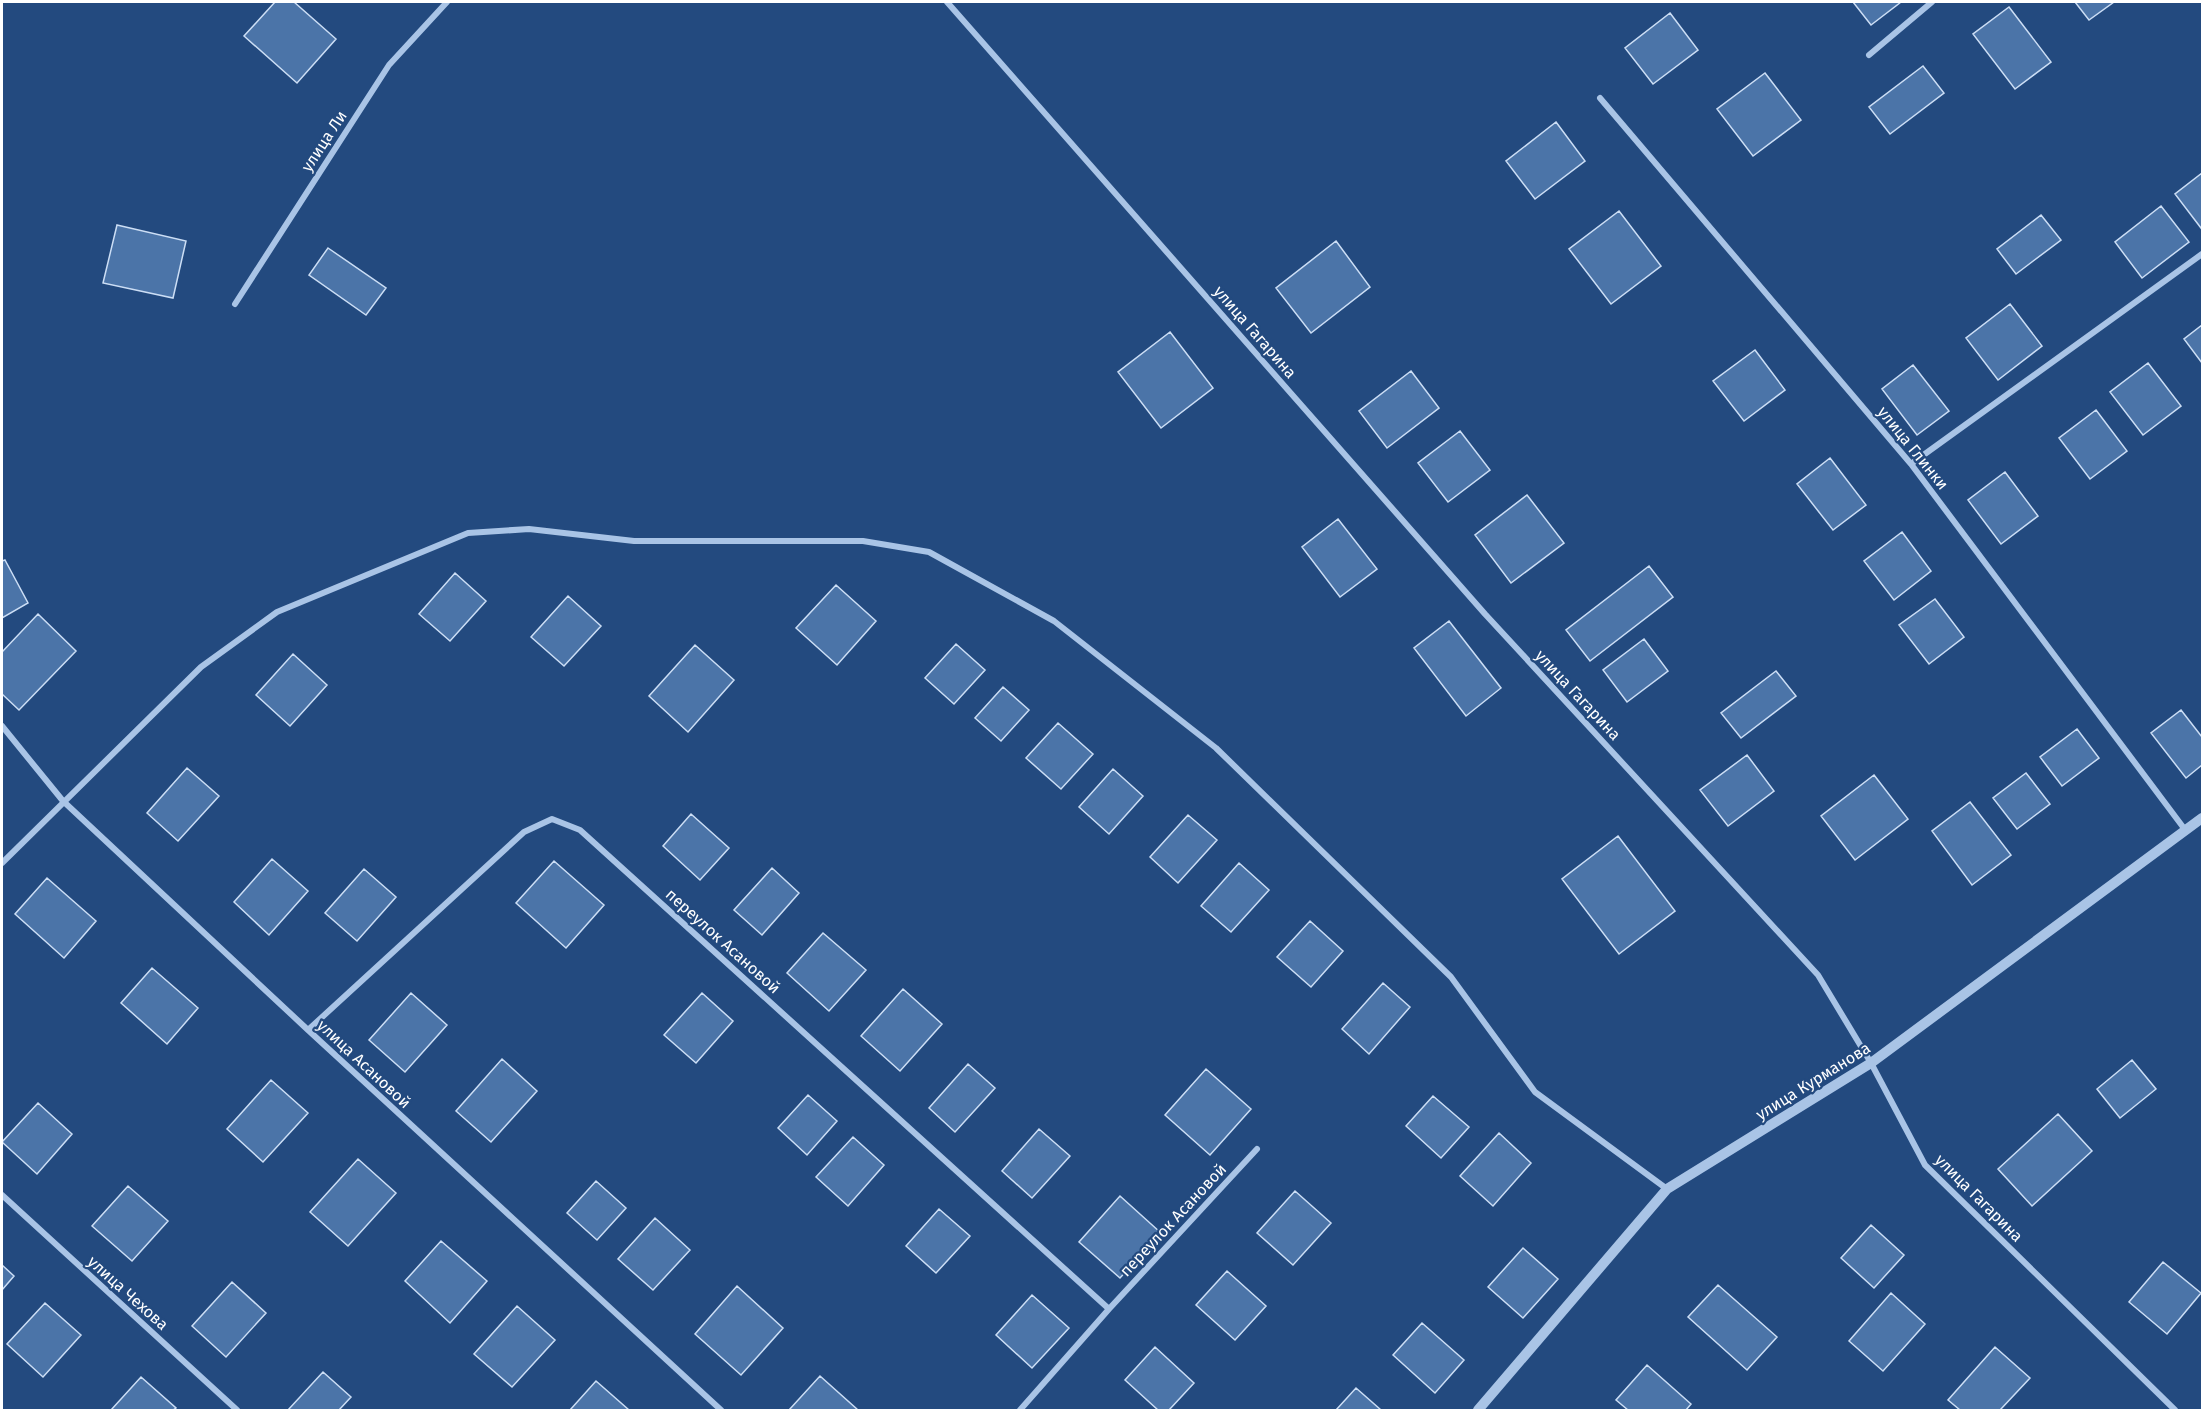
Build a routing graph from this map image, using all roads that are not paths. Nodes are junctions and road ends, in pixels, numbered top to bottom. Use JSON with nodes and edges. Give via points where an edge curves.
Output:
{"nodes":[{"id":1,"x":447,"y":2,"type":"edge"},
{"id":2,"x":947,"y":2,"type":"edge"},
{"id":3,"x":1932,"y":2,"type":"edge"},
{"id":4,"x":1869,"y":55,"type":"dead end"},
{"id":5,"x":1600,"y":98,"type":"dead end"},
{"id":6,"x":2202,"y":254,"type":"edge"},
{"id":7,"x":235,"y":304,"type":"dead end"},
{"id":8,"x":1911,"y":464,"type":"junction"},
{"id":9,"x":2,"y":726,"type":"edge"},
{"id":10,"x":63,"y":801,"type":"junction"},
{"id":11,"x":2202,"y":818,"type":"edge"},
{"id":12,"x":2186,"y":831,"type":"junction"},
{"id":13,"x":2,"y":863,"type":"edge"},
{"id":14,"x":308,"y":1030,"type":"junction"},
{"id":15,"x":1871,"y":1063,"type":"junction"},
{"id":16,"x":1257,"y":1149,"type":"dead end"},
{"id":17,"x":1667,"y":1189,"type":"junction"},
{"id":18,"x":2,"y":1195,"type":"edge"},
{"id":19,"x":1109,"y":1309,"type":"junction"},
{"id":20,"x":237,"y":1410,"type":"edge"},
{"id":21,"x":720,"y":1410,"type":"edge"},
{"id":22,"x":1020,"y":1410,"type":"edge"},
{"id":23,"x":1478,"y":1410,"type":"edge"},
{"id":24,"x":2175,"y":1410,"type":"edge"}],
"edges":[{"from":1,"to":7,"type":"street","name":"улица Ли","via":[[389,65]]},
{"from":2,"to":15,"type":"street","name":"улица Гагарина","via":[[1485,614],[1818,975]]},
{"from":3,"to":4,"type":"street"},
{"from":5,"to":8,"type":"street","name":"улица Глинки"},
{"from":6,"to":8,"type":"street"},
{"from":8,"to":12,"type":"street","name":"улица Глинки"},
{"from":9,"to":10,"type":"street","name":"улица Асановой"},
{"from":10,"to":13,"type":"street"},
{"from":10,"to":14,"type":"street","name":"улица Асановой"},
{"from":10,"to":17,"type":"street","via":[[201,667],[278,612],[468,533],[529,529],[634,541],[863,542],[929,552],[1054,621],[1216,748],[1450,978],[1535,1092]]},
{"from":11,"to":12,"type":"street","name":"улица Курманова"},
{"from":12,"to":15,"type":"street","name":"улица Курманова"},
{"from":14,"to":19,"type":"street","name":"переулок Асановой","via":[[524,832],[552,819],[580,830]]},
{"from":14,"to":21,"type":"street","name":"улица Асановой"},
{"from":15,"to":17,"type":"street","name":"улица Курманова"},
{"from":15,"to":24,"type":"street","name":"улица Гагарина","via":[[1925,1166]]},
{"from":16,"to":19,"type":"street","name":"переулок Асановой"},
{"from":17,"to":23,"type":"street","name":"улица Курманова"},
{"from":18,"to":20,"type":"street","name":"улица Чехова"},
{"from":19,"to":22,"type":"street","name":"переулок Асановой"}]}
